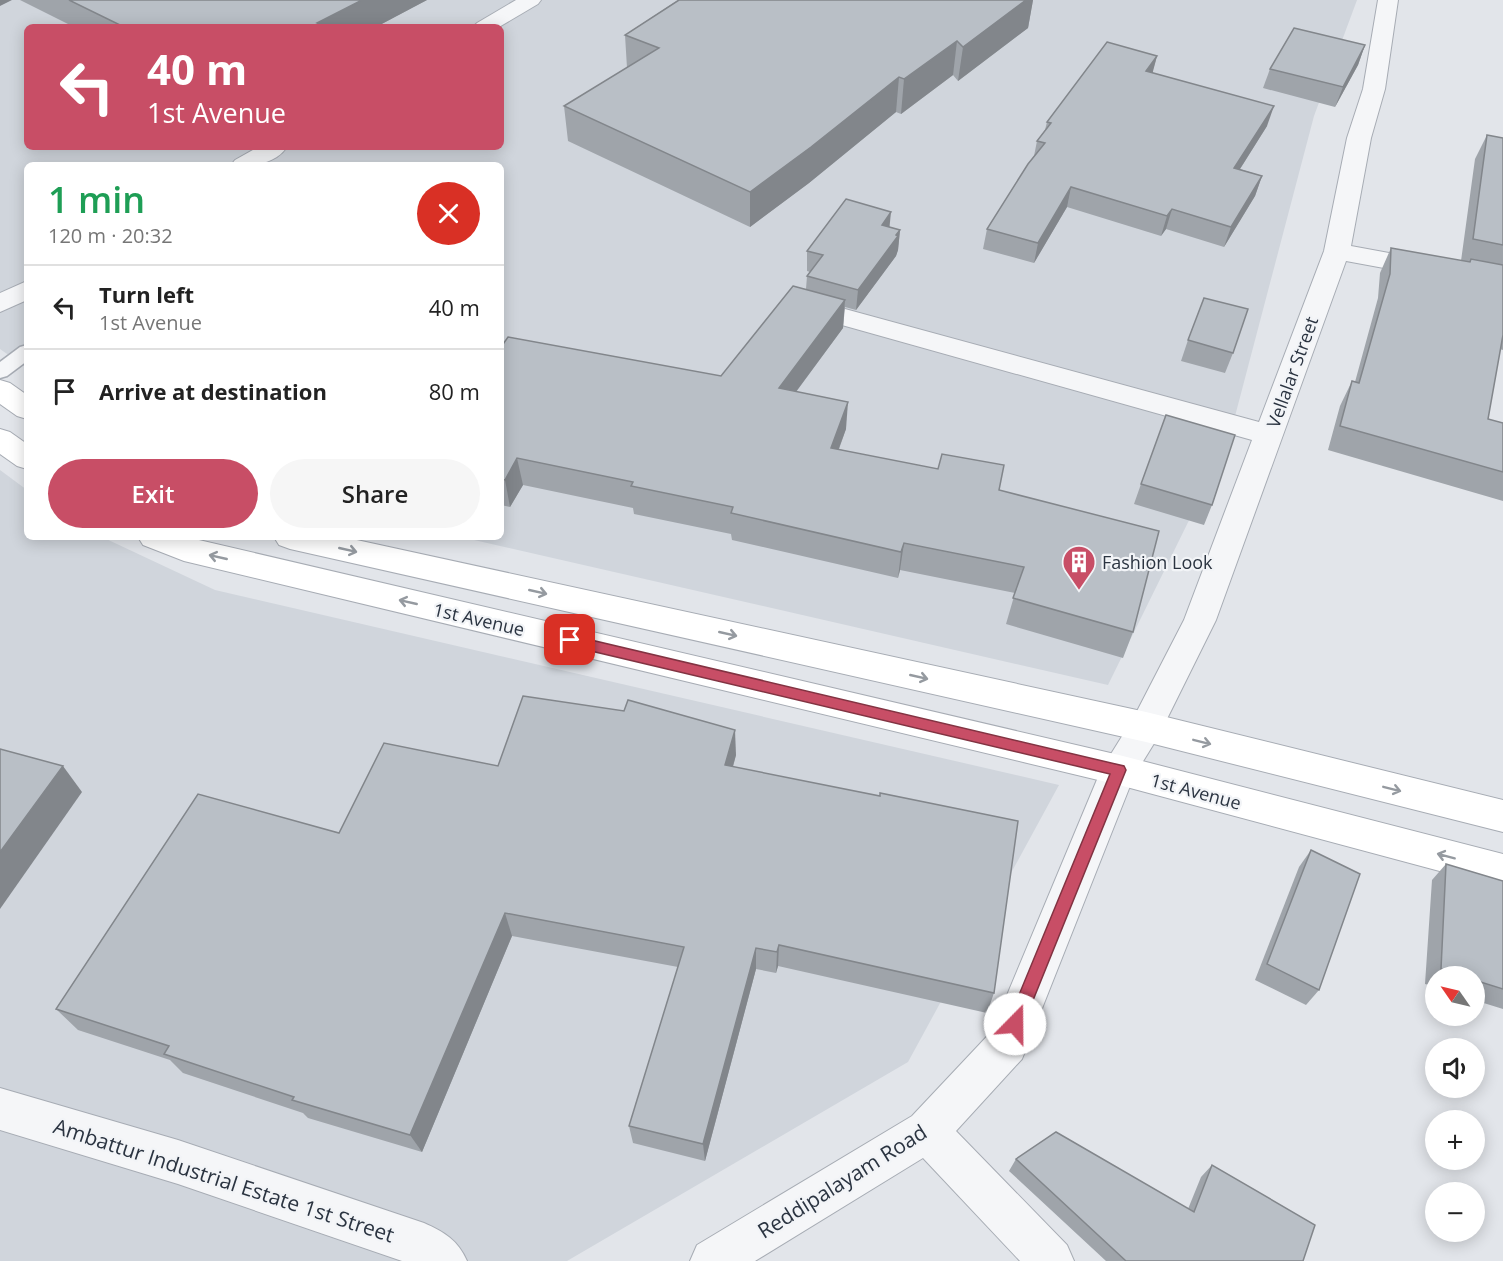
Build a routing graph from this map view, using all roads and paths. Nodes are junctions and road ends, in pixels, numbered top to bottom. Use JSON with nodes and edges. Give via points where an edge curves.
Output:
{"nodes":[{"id":1,"x":531,"y":0,"type":"edge"},
{"id":2,"x":1388,"y":0,"type":"edge"},
{"id":3,"x":489,"y":24,"type":"edge"},
{"id":4,"x":269,"y":150,"type":"edge"},
{"id":5,"x":248,"y":162,"type":"edge"},
{"id":6,"x":1337,"y":251,"type":"junction"},
{"id":7,"x":1503,"y":282,"type":"edge"},
{"id":8,"x":24,"y":291,"type":"edge"},
{"id":9,"x":0,"y":304,"type":"edge"},
{"id":10,"x":801,"y":305,"type":"edge"},
{"id":11,"x":24,"y":353,"type":"edge"},
{"id":12,"x":0,"y":372,"type":"edge"},
{"id":13,"x":0,"y":390,"type":"edge"},
{"id":14,"x":24,"y":407,"type":"edge"},
{"id":15,"x":1269,"y":434,"type":"junction"},
{"id":16,"x":0,"y":439,"type":"edge"},
{"id":17,"x":24,"y":457,"type":"edge"},
{"id":18,"x":162,"y":540,"type":"edge"},
{"id":19,"x":304,"y":540,"type":"edge"},
{"id":20,"x":1146,"y":728,"type":"junction"},
{"id":21,"x":1119,"y":770,"type":"junction"},
{"id":22,"x":1503,"y":816,"type":"edge"},
{"id":23,"x":1503,"y":871,"type":"edge"},
{"id":24,"x":0,"y":1109,"type":"edge"},
{"id":25,"x":927,"y":1131,"type":"junction"},
{"id":26,"x":444,"y":1261,"type":"edge"},
{"id":27,"x":713,"y":1261,"type":"edge"},
{"id":28,"x":1051,"y":1261,"type":"edge"}],
"edges":[{"from":1,"to":3,"type":"street"},
{"from":2,"to":6,"type":"street","name":"Vellalar Street","via":[[1374,89],[1359,138]]},
{"from":4,"to":5,"type":"street"},
{"from":6,"to":7,"type":"street"},
{"from":6,"to":15,"type":"street","name":"Vellalar Street"},
{"from":8,"to":9,"type":"street"},
{"from":10,"to":15,"type":"street"},
{"from":11,"to":12,"type":"lane"},
{"from":13,"to":14,"type":"main road"},
{"from":15,"to":20,"type":"street","name":"Vellalar Street","via":[[1200,620]]},
{"from":16,"to":17,"type":"main road"},
{"from":21,"to":18,"type":"main road","name":"1st Avenue","one_way":true,"via":[[184,549]]},
{"from":19,"to":20,"type":"main road","one_way":true},
{"from":20,"to":21,"type":"street","name":"Vellalar Street"},
{"from":20,"to":22,"type":"main road","one_way":true},
{"from":23,"to":21,"type":"main road","name":"1st Avenue","one_way":true},
{"from":21,"to":25,"type":"street","name":"Reddipalayam Road","via":[[1007,1045]]},
{"from":24,"to":26,"type":"street","name":"Ambattur Industrial Estate 1st Street","via":[[178,1162],[424,1246]]},
{"from":25,"to":27,"type":"street","name":"Reddipalayam Road"},
{"from":25,"to":28,"type":"street"}]}
